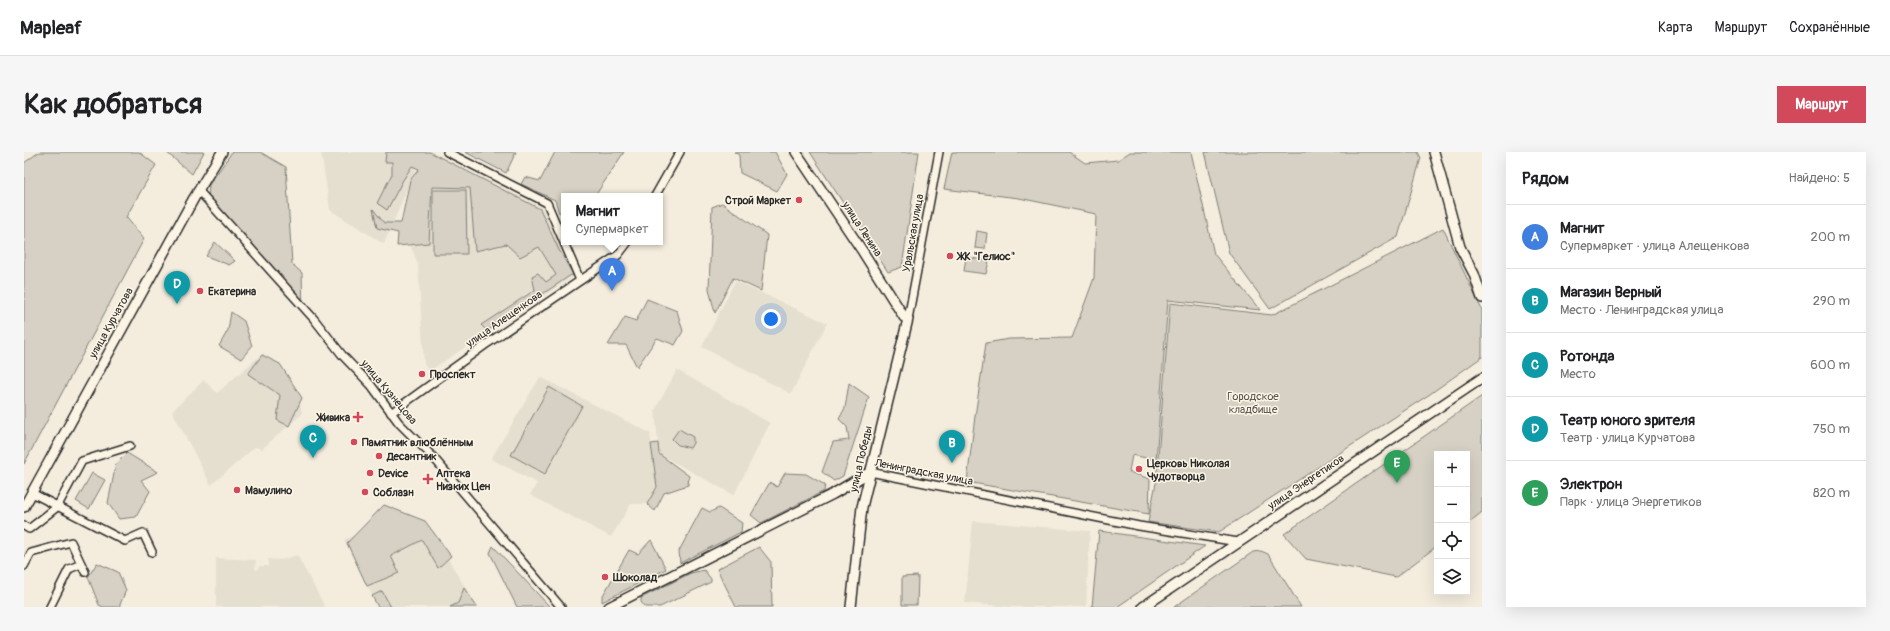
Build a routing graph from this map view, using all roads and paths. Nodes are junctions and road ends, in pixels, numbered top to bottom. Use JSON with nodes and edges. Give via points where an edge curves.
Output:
{"nodes":[{"id":1,"x":222,"y":152,"type":"edge"},
{"id":2,"x":447,"y":152,"type":"edge"},
{"id":3,"x":680,"y":152,"type":"edge"},
{"id":4,"x":796,"y":152,"type":"edge"},
{"id":5,"x":938,"y":152,"type":"edge"},
{"id":6,"x":1434,"y":152,"type":"edge"},
{"id":7,"x":199,"y":191,"type":"junction"},
{"id":8,"x":657,"y":193,"type":"edge"},
{"id":9,"x":561,"y":236,"type":"edge"},
{"id":10,"x":565,"y":245,"type":"edge"},
{"id":11,"x":626,"y":245,"type":"edge"},
{"id":12,"x":580,"y":280,"type":"junction"},
{"id":13,"x":1482,"y":298,"type":"edge"},
{"id":14,"x":908,"y":318,"type":"junction"},
{"id":15,"x":1482,"y":378,"type":"edge"},
{"id":16,"x":391,"y":413,"type":"junction"},
{"id":17,"x":130,"y":446,"type":"dead end"},
{"id":18,"x":870,"y":472,"type":"junction"},
{"id":19,"x":32,"y":493,"type":"junction"},
{"id":20,"x":24,"y":507,"type":"edge"},
{"id":21,"x":57,"y":507,"type":"junction"},
{"id":22,"x":24,"y":526,"type":"edge"},
{"id":23,"x":1238,"y":542,"type":"junction"},
{"id":24,"x":152,"y":552,"type":"dead end"},
{"id":25,"x":81,"y":564,"type":"junction"},
{"id":26,"x":24,"y":566,"type":"edge"},
{"id":27,"x":85,"y":572,"type":"dead end"},
{"id":28,"x":50,"y":607,"type":"edge"},
{"id":29,"x":561,"y":607,"type":"edge"},
{"id":30,"x":609,"y":607,"type":"edge"},
{"id":31,"x":851,"y":607,"type":"edge"},
{"id":32,"x":1143,"y":607,"type":"edge"}],
"edges":[{"from":1,"to":7,"type":"main road","name":"улица Курчатова"},
{"from":2,"to":9,"type":"street","via":[[547,203]]},
{"from":3,"to":8,"type":"street"},
{"from":4,"to":14,"type":"main road","name":"улица Ленина","via":[[904,317]]},
{"from":5,"to":14,"type":"street","name":"Уральская улица"},
{"from":6,"to":13,"type":"main road","via":[[1460,247],[1474,274]]},
{"from":7,"to":16,"type":"street","name":"улица Кузнецова","via":[[314,319],[343,356],[371,385]]},
{"from":7,"to":19,"type":"main road","name":"улица Курчатова"},
{"from":10,"to":12,"type":"street"},
{"from":11,"to":12,"type":"street","name":"улица Алещенкова","via":[[618,254]]},
{"from":12,"to":16,"type":"street","name":"улица Алещенкова"},
{"from":14,"to":18,"type":"main road","name":"улица Победы"},
{"from":15,"to":23,"type":"main road","name":"улица Энергетиков"},
{"from":16,"to":29,"type":"street","name":"улица Кузнецова","via":[[433,457]]},
{"from":17,"to":21,"type":"street","via":[[82,461]]},
{"from":18,"to":23,"type":"street","name":"Ленинградская улица","via":[[1139,526]]},
{"from":18,"to":30,"type":"main road","name":"Ленинградская улица","via":[[833,494]]},
{"from":18,"to":31,"type":"main road","name":"улица Победы","via":[[862,507]]},
{"from":19,"to":20,"type":"main road","name":"улица Курчатова"},
{"from":19,"to":21,"type":"street"},
{"from":21,"to":22,"type":"street","via":[[29,529]]},
{"from":21,"to":24,"type":"street","via":[[125,541],[143,533]]},
{"from":23,"to":32,"type":"main road","name":"улица Энергетиков"},
{"from":25,"to":26,"type":"street","via":[[71,542],[31,553]]},
{"from":25,"to":27,"type":"street"},
{"from":25,"to":28,"type":"street","via":[[69,569]]}]}
